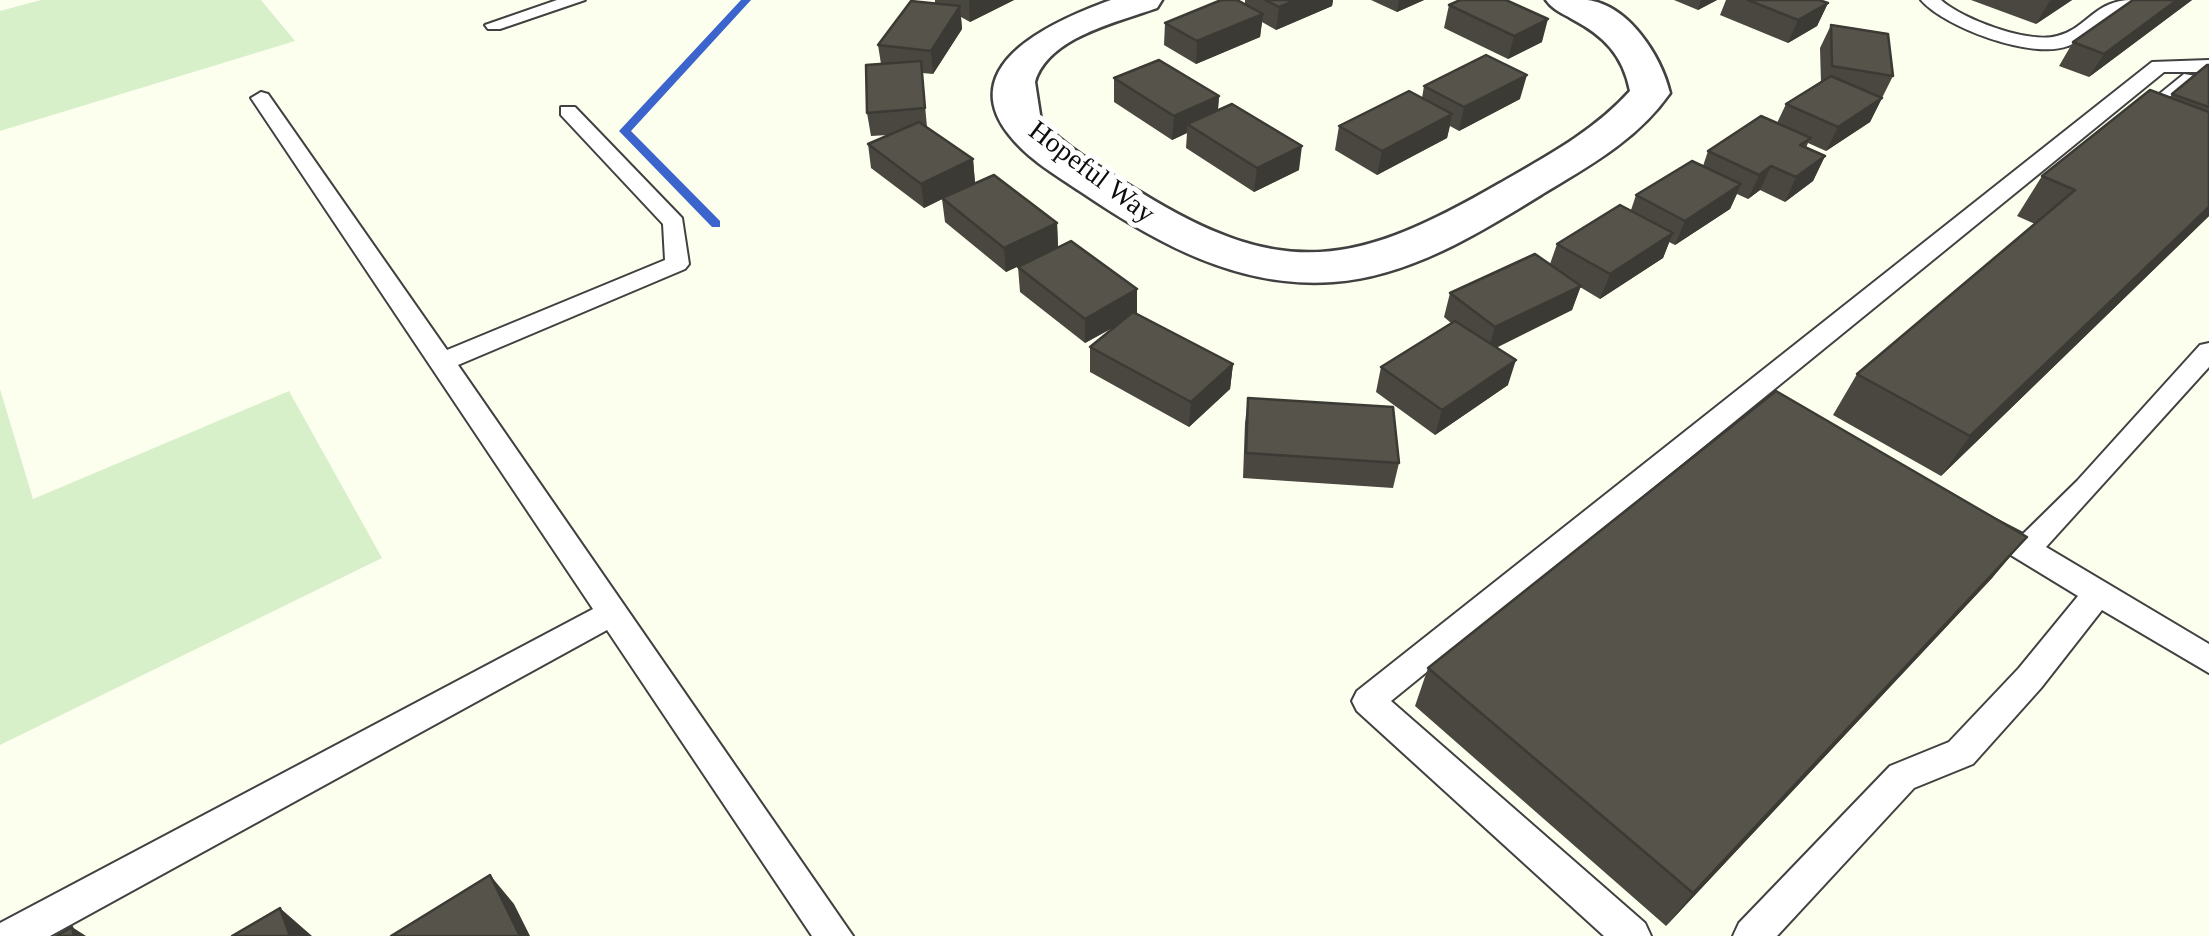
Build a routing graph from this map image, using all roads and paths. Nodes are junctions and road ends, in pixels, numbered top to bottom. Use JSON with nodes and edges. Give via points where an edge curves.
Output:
{"nodes":[{"id":1,"x":576,"y":0,"type":"edge"},
{"id":2,"x":1144,"y":0,"type":"edge"},
{"id":3,"x":1564,"y":0,"type":"edge"},
{"id":4,"x":1930,"y":0,"type":"edge"},
{"id":5,"x":2122,"y":0,"type":"edge"},
{"id":6,"x":494,"y":25,"type":"dead end"},
{"id":7,"x":2209,"y":66,"type":"edge"},
{"id":8,"x":2209,"y":84,"type":"edge"},
{"id":9,"x":261,"y":98,"type":"dead end"},
{"id":10,"x":568,"y":112,"type":"dead end"},
{"id":11,"x":2209,"y":148,"type":"edge"},
{"id":12,"x":2209,"y":350,"type":"edge"},
{"id":13,"x":444,"y":362,"type":"junction"},
{"id":14,"x":1958,"y":509,"type":"edge"},
{"id":15,"x":2026,"y":549,"type":"junction"},
{"id":16,"x":2098,"y":593,"type":"junction"},
{"id":17,"x":614,"y":612,"type":"junction"},
{"id":18,"x":2209,"y":660,"type":"edge"},
{"id":19,"x":13,"y":936,"type":"edge"},
{"id":20,"x":834,"y":936,"type":"edge"},
{"id":21,"x":1632,"y":936,"type":"edge"},
{"id":22,"x":1752,"y":936,"type":"edge"}],
"edges":[{"from":1,"to":6,"type":"lane"},
{"from":2,"to":3,"type":"street","name":"Hopeful Way","via":[[1069,29],[1034,51],[1017,75],[1014,102],[1024,130],[1158,224],[1290,282],[1397,254],[1617,130],[1662,69]]},
{"from":4,"to":5,"type":"lane","via":[[1948,16],[2020,41],[2062,42]]},
{"from":7,"to":21,"type":"lane","via":[[2158,66],[1764,395],[1368,701]]},
{"from":8,"to":11,"type":"lane","via":[[2184,80],[2141,116]]},
{"from":9,"to":13,"type":"lane"},
{"from":10,"to":13,"type":"lane","via":[[674,223],[677,264]]},
{"from":12,"to":15,"type":"lane"},
{"from":13,"to":17,"type":"lane"},
{"from":14,"to":15,"type":"lane"},
{"from":15,"to":16,"type":"lane"},
{"from":16,"to":18,"type":"lane"},
{"from":16,"to":22,"type":"lane","via":[[1962,753],[1902,778]]},
{"from":17,"to":19,"type":"lane"},
{"from":17,"to":20,"type":"lane"}]}
